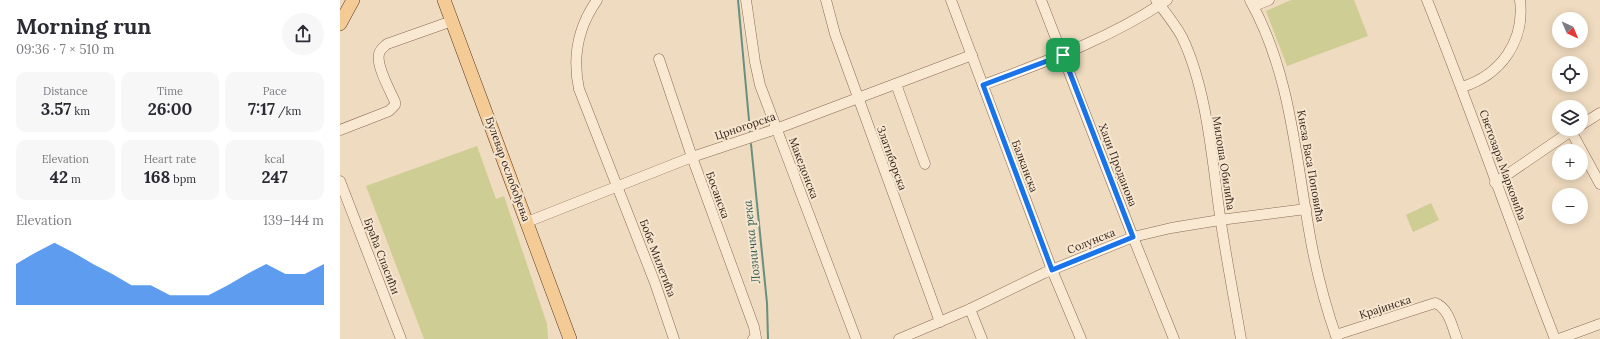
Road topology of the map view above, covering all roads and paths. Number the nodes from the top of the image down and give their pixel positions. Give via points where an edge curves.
1 (353, 0) edge
2 (444, 0) edge
3 (597, 0) edge
4 (746, 0) edge
5 (826, 0) edge
6 (951, 0) edge
7 (1041, 0) edge
8 (1269, 0) edge
9 (1427, 0) edge
10 (1520, 0) edge
11 (1161, 2) edge
12 (1252, 3) edge
13 (452, 21) junction
14 (340, 24) edge
15 (972, 55) junction
16 (1063, 55) junction
17 (659, 59) dead end
18 (896, 84) junction
19 (983, 85) junction
20 (1462, 87) junction
21 (858, 97) junction
22 (1600, 113) edge
23 (1588, 121) edge
24 (776, 129) junction
25 (340, 130) edge
26 (1563, 136) edge
27 (1575, 136) edge
28 (692, 157) junction
29 (925, 164) dead end
30 (340, 181) edge
31 (1495, 183) junction
32 (1600, 184) edge
33 (617, 187) junction
34 (1306, 209) junction
35 (1220, 220) junction
36 (527, 222) junction
37 (1133, 237) junction
38 (1052, 270) junction
39 (970, 309) junction
40 (940, 322) junction
41 (1600, 324) edge
42 (1337, 337) edge
43 (754, 338) edge
44 (401, 339) edge
45 (570, 339) edge
46 (674, 339) edge
47 (856, 339) edge
48 (899, 339) edge
49 (982, 339) edge
50 (1081, 339) edge
51 (1174, 339) edge
52 (1241, 339) edge
53 (1457, 339) edge
54 (1555, 339) edge
55 (1559, 339) edge

1 - 14 main road
2 - 13 main road, Булевар ослобођења
3 - 33 street, Бобе Милетића via 581,28 575,59 576,74 579,89
4 - 24 street, Македонска via 760,85
5 - 21 street, Златиборска via 835,34
6 - 15 street, Балканска
7 - 16 street, Хаџи Проданова
8 - 12 street
9 - 20 street, Светозара Марковића
10 - 20 street via 1520,29 1511,50 1490,74
11 - 16 street via 1112,33
11 - 35 street, Милоша Обилића via 1181,35 1195,71 1206,123
12 - 34 street, Кнеза Васа Поповића via 1273,50 1288,103
13 - 25 street via 387,44 379,53 379,64 395,105 389,112
13 - 36 main road, Булевар ослобођења
15 - 18 street, Црногорска
15 - 19 street, Балканска
16 - 19 street
16 - 37 street, Хаџи Проданова
17 - 28 street, Босанска
18 - 21 street, Црногорска
18 - 29 street
19 - 38 street, Балканска
20 - 31 street, Светозара Марковића
21 - 24 street, Црногорска
21 - 40 street, Златиборска
22 - 23 street
24 - 28 street, Црногорска
24 - 47 street, Македонска
26 - 31 street
27 - 32 street
28 - 33 street, Црногорска
28 - 43 street, Босанска via 754,327
30 - 44 street, Браћа Спасићи
31 - 54 street, Светозара Марковића
33 - 36 street, Црногорска
33 - 46 street, Бобе Милетића
34 - 35 street, Солунска
34 - 42 street, Кнеза Васа Поповића via 1323,295
35 - 37 street, Солунска
35 - 52 street, Милоша Обилића
36 - 45 main road, Булевар ослобођења
37 - 38 street, Солунска
37 - 51 street, Хаџи Проданова
38 - 39 street, Солунска
38 - 50 street, Балканска
39 - 40 street, Солунска
39 - 49 street
40 - 48 street, Солунска
41 - 55 street
42 - 53 street, Крајинска via 1435,303 1447,314

